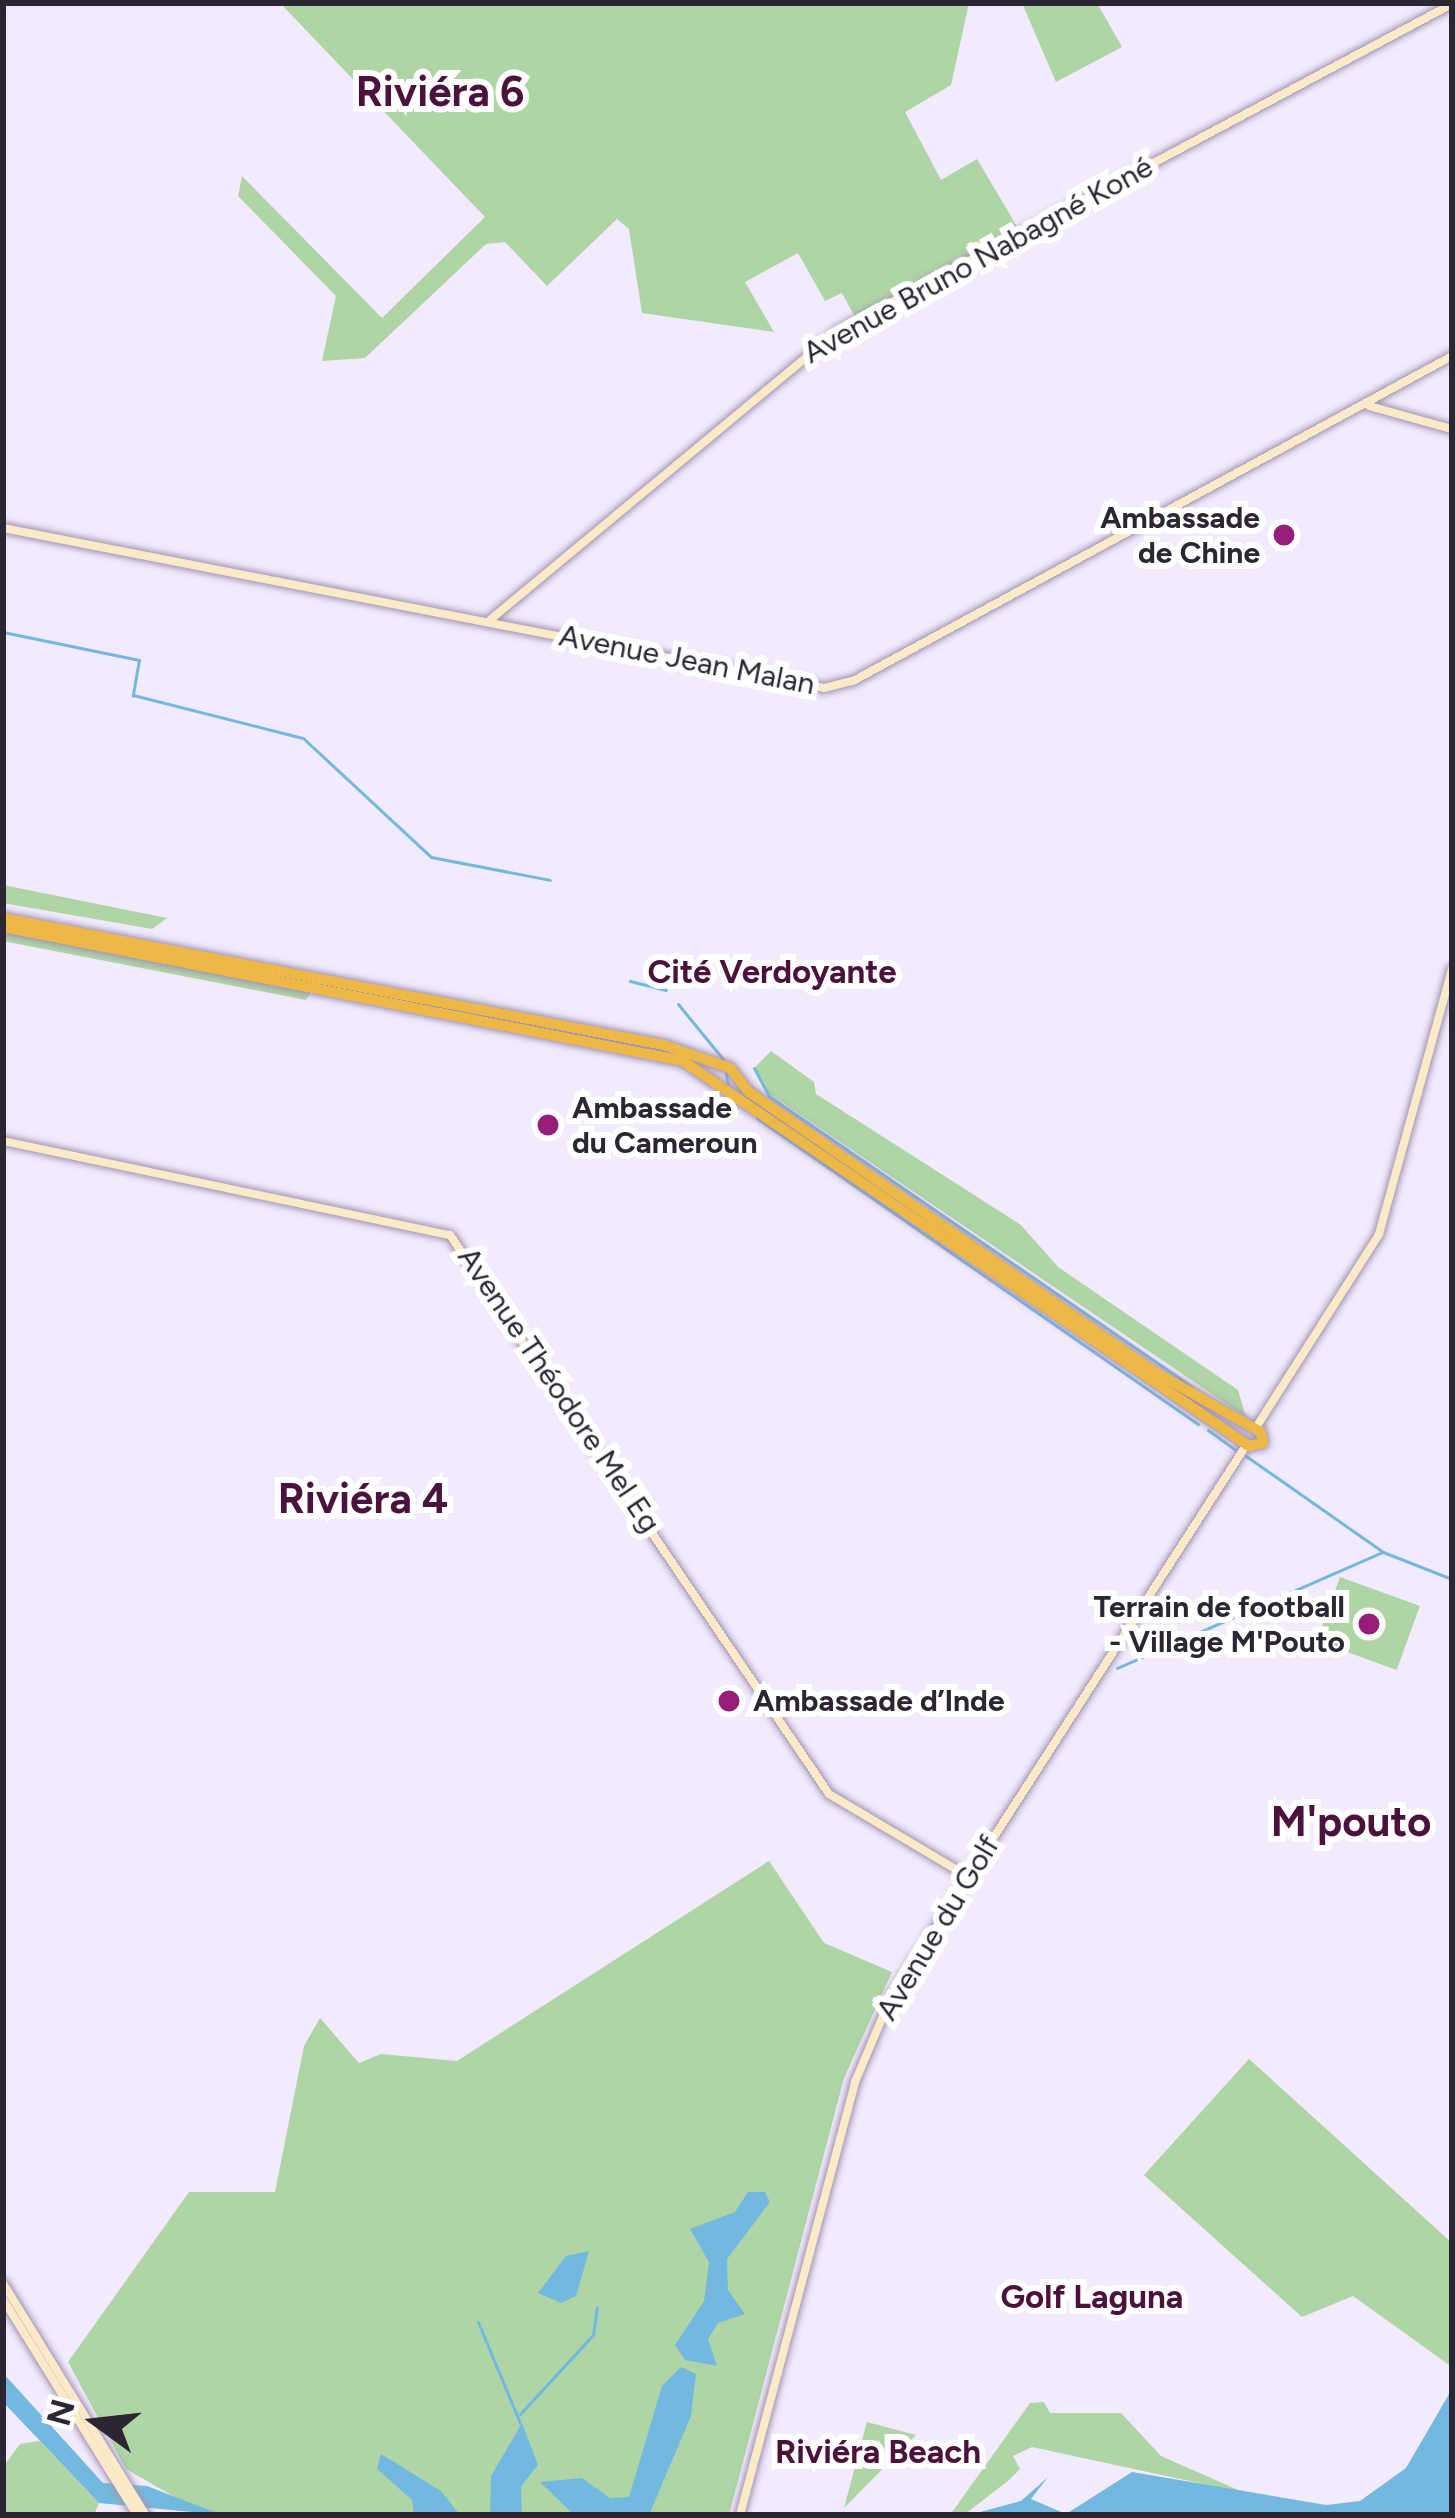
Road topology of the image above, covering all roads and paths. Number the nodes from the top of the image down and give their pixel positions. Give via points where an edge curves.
1 (1452, 4) edge
2 (1452, 356) edge
3 (1367, 406) junction
4 (1452, 430) edge
5 (3, 528) edge
6 (490, 620) junction
7 (3, 922) edge
8 (1452, 969) edge
9 (722, 1067) junction
10 (714, 1079) junction
11 (733, 1086) junction
12 (3, 1142) edge
13 (1252, 1437) junction
14 (967, 1876) junction
15 (3, 2283) edge
16 (3, 2299) edge
17 (124, 2484) junction
18 (139, 2511) edge
19 (740, 2515) edge

1 - 6 main road, Avenue Bruno Nabagné Koné via 838,331
2 - 3 main road
3 - 4 main road
3 - 6 main road, Avenue Jean Malan via 835,686
5 - 6 main road, Avenue Jean Malan
7 - 9 highway via 664,1045
7 - 10 highway via 644,1050
8 - 13 main road via 1383,1225
9 - 10 highway
9 - 11 highway
10 - 11 highway
11 - 13 highway
12 - 14 main road, Avenue Théodore Mel Eg via 450,1234 829,1794
13 - 14 main road, Avenue du Golf
14 - 19 main road, Avenue du Golf via 891,1997 855,2082
15 - 17 main road
16 - 17 main road
17 - 18 main road

